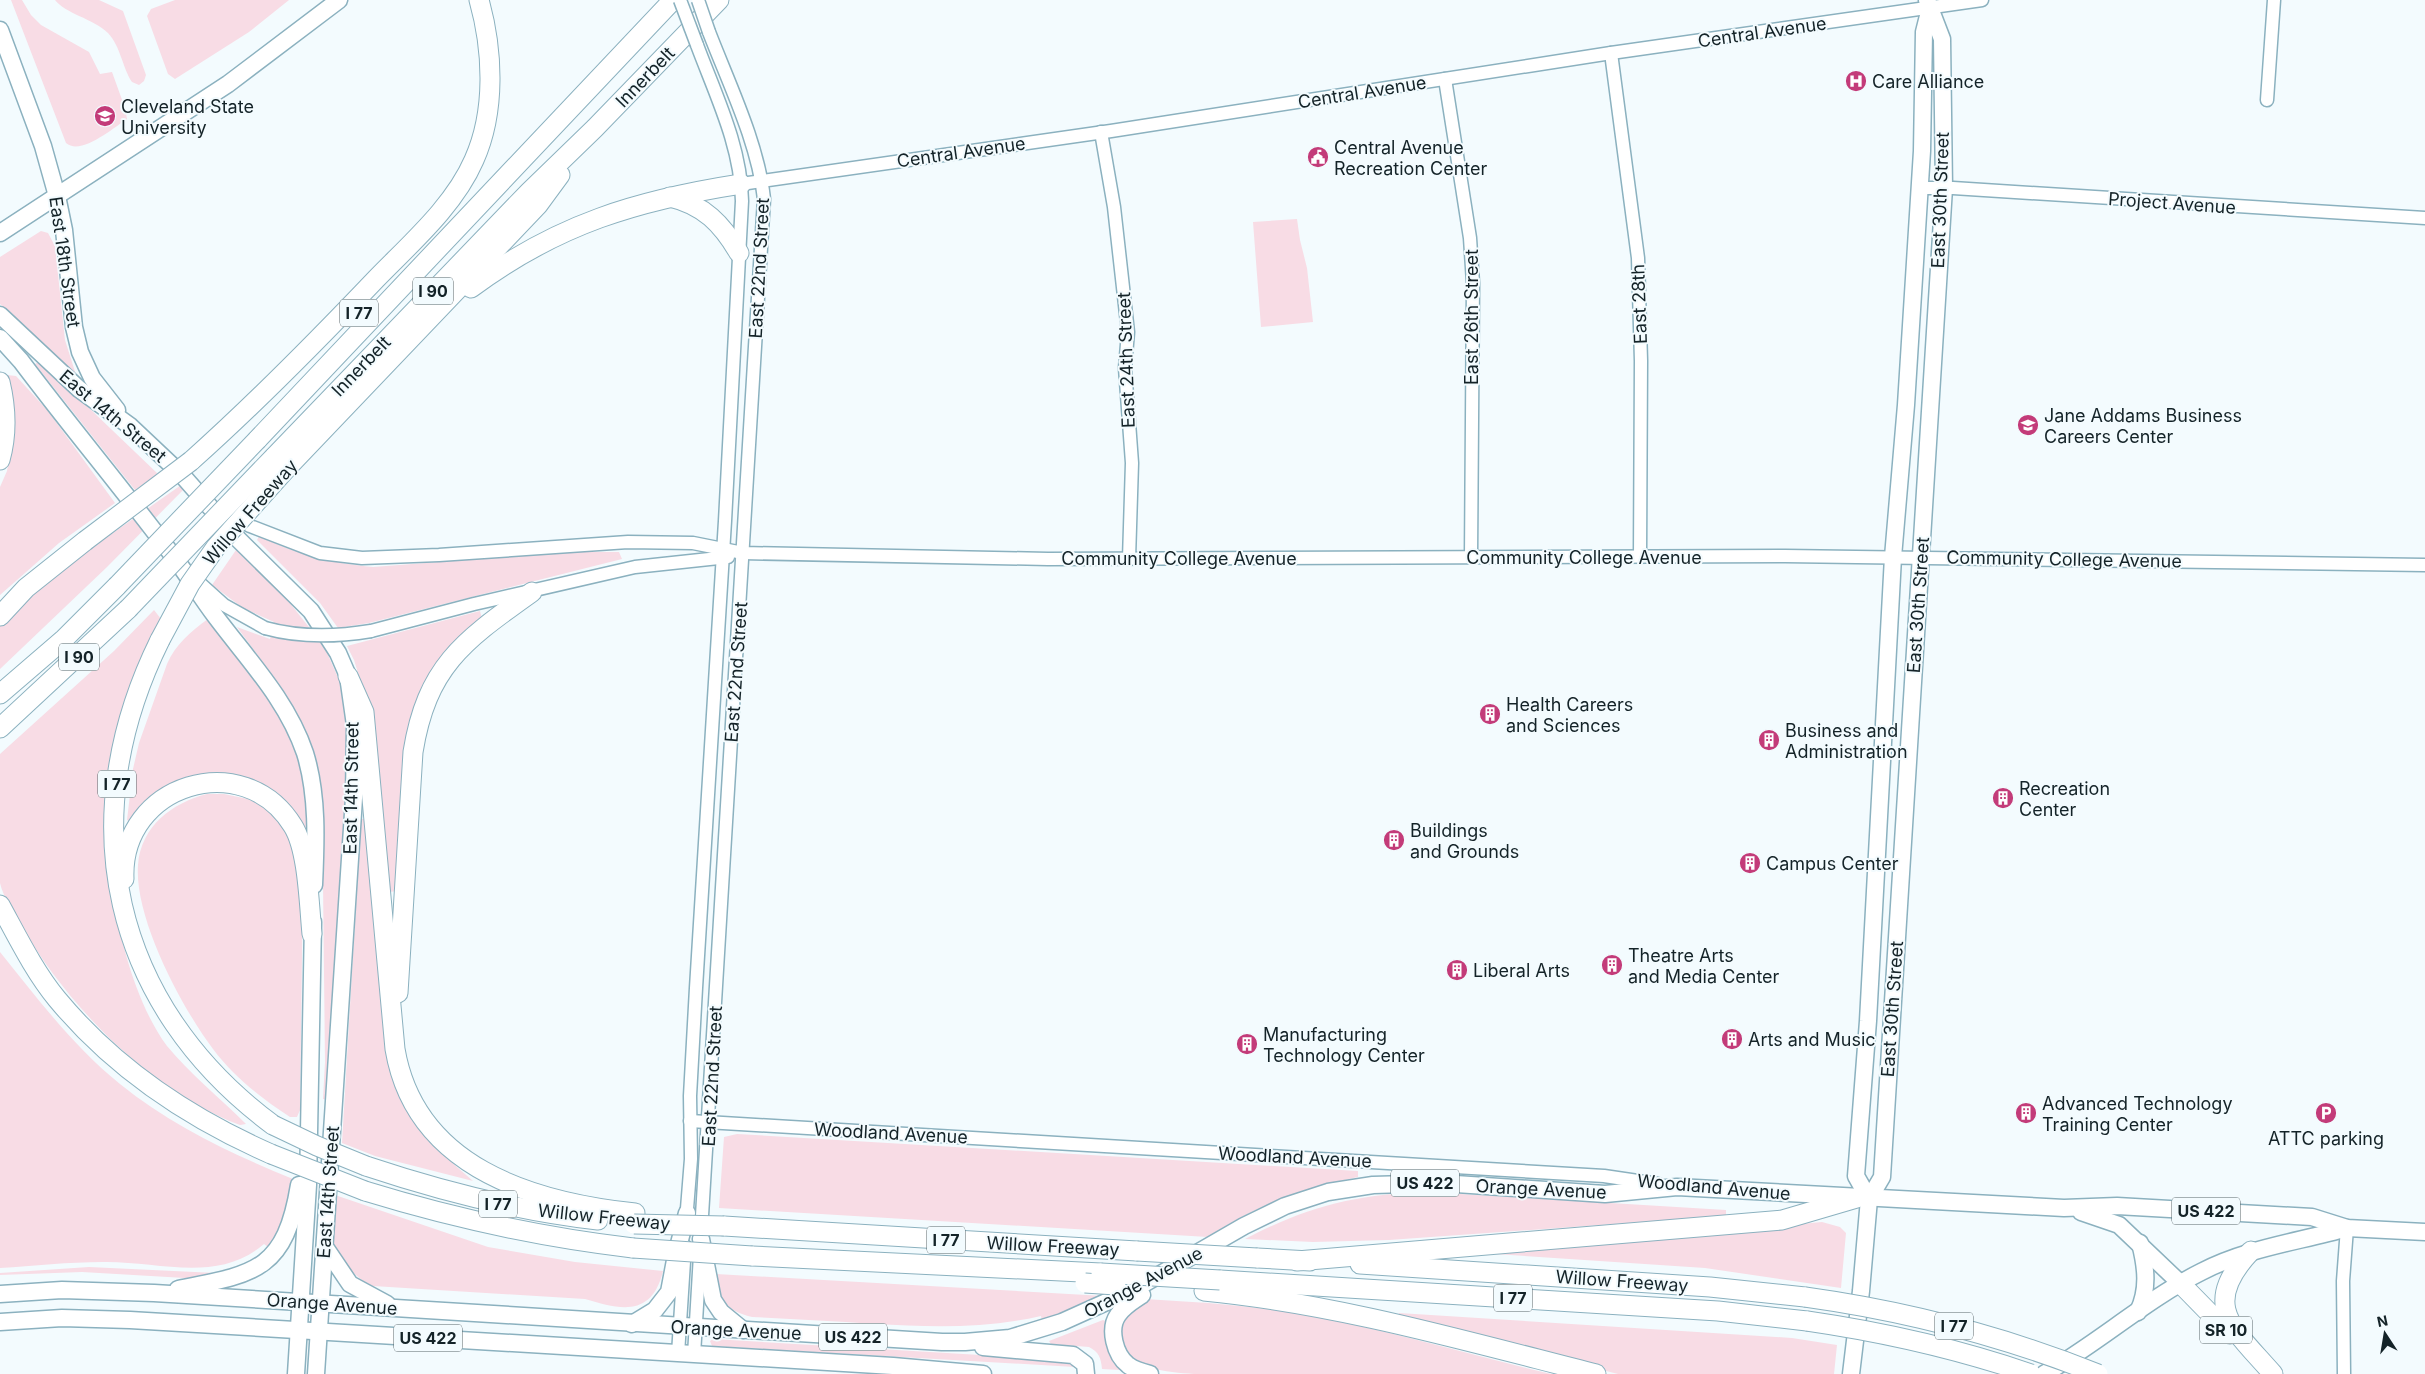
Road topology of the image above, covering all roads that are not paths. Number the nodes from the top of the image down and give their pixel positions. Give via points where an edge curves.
1 (339, 0) edge
2 (479, 0) edge
3 (673, 0) edge
4 (680, 0) edge
5 (698, 0) edge
6 (719, 0) edge
7 (1982, 0) edge
8 (2274, 0) edge
9 (1928, 4) edge
10 (0, 30) edge
11 (1611, 53) junction
12 (1444, 79) junction
13 (2267, 100) dead end
14 (596, 128) junction
15 (1101, 132) junction
16 (762, 180) junction
17 (741, 184) junction
18 (1919, 188) junction
19 (1944, 188) junction
20 (57, 196) junction
21 (667, 197) junction
22 (479, 203) junction
23 (2425, 218) edge
24 (0, 233) edge
25 (738, 254) junction
26 (0, 315) edge
27 (424, 326) junction
28 (0, 338) edge
29 (0, 382) edge
30 (238, 424) junction
31 (130, 426) junction
32 (0, 460) edge
33 (280, 463) junction
34 (186, 468) junction
35 (722, 553) junction
36 (743, 553) junction
37 (1471, 557) junction
38 (1640, 557) junction
39 (1893, 557) junction
40 (1921, 557) junction
41 (1128, 559) junction
42 (179, 564) junction
43 (2425, 565) edge
44 (532, 592) junction
45 (0, 616) edge
46 (348, 676) junction
47 (0, 694) edge
48 (0, 728) edge
49 (0, 905) edge
50 (131, 932) junction
51 (0, 933) edge
52 (312, 934) junction
53 (56, 998) junction
54 (395, 1050) junction
55 (309, 1117) junction
56 (690, 1121) junction
57 (709, 1122) junction
58 (1677, 1188) junction
59 (1863, 1198) junction
60 (2064, 1208) junction
61 (687, 1213) junction
62 (634, 1219) junction
63 (2347, 1228) junction
64 (2425, 1232) edge
65 (701, 1239) junction
66 (2140, 1243) junction
67 (325, 1246) junction
68 (2252, 1251) junction
69 (1190, 1259) junction
70 (1297, 1261) junction
71 (1093, 1278) junction
72 (2180, 1283) junction
73 (154, 1293) junction
74 (0, 1294) edge
75 (300, 1302) junction
76 (321, 1304) junction
77 (396, 1308) junction
78 (2138, 1312) junction
79 (0, 1322) edge
80 (632, 1324) junction
81 (688, 1327) junction
82 (298, 1330) junction
83 (743, 1330) junction
84 (319, 1331) junction
85 (942, 1342) junction
86 (686, 1354) junction
87 (296, 1374) edge
88 (316, 1374) edge
89 (983, 1374) edge
90 (1086, 1374) edge
91 (1150, 1374) edge
92 (1596, 1374) edge
93 (1851, 1374) edge
94 (2031, 1374) edge
95 (2044, 1374) edge
96 (2098, 1374) edge
97 (2273, 1374) edge
98 (2344, 1374) edge

1 - 20 main road via 249,69
2 - 30 highway via 488,48 489,90 480,146 467,173 423,230
3 - 22 highway, Innerbelt / I 90
4 - 17 street, East 22nd Street, bridge via 733,142
5 - 16 street, East 22nd Street, bridge
6 - 14 highway, Innerbelt / I 90
7 - 9 street, Central Avenue
8 - 13 street
9 - 11 street, Central Avenue
9 - 18 main road, East 30th Street via 1924,32
9 - 19 main road, East 30th Street via 1942,39
10 - 20 main road, East 18th Street via 43,146
11 - 12 street, Central Avenue
11 - 38 street, East 28th via 1638,258
12 - 15 street, Central Avenue
12 - 37 street, East 26th Street via 1473,274
14 - 27 highway, Willow Freeway / I 77 via 538,205
14 - 33 highway, Innerbelt / I 90 via 529,192
15 - 16 street, Central Avenue
15 - 41 street, East 24th Street via 1114,207 1128,332 1125,368 1132,463
16 - 17 street, Central Avenue
16 - 36 street, East 22nd Street
17 - 21 highway
17 - 25 street, East 22nd Street
18 - 19 street, Project Avenue
18 - 39 main road, East 30th Street
19 - 23 street, Project Avenue
19 - 40 main road, East 30th Street
20 - 24 main road
20 - 31 main road, East 18th Street via 80,352 92,378
21 - 25 highway via 690,203 706,212 724,231
21 - 27 highway via 614,211 547,240 485,277
22 - 30 highway, I 77 via 404,265 297,377
22 - 47 highway, Innerbelt / I 90, bridge via 117,586 64,639
25 - 35 street, East 22nd Street
26 - 31 main road, East 14th Street via 79,390
27 - 33 highway, Willow Freeway / I 77
28 - 42 main road, East 14th Street
29 - 32 highway via 5,413
30 - 34 highway
31 - 34 main road, East 14th Street
33 - 48 highway, Innerbelt / I 90, bridge
33 - 50 highway, Willow Freeway / I 77, bridge via 203,564 160,640 129,716 113,834 117,885
34 - 35 street, Community College Avenue via 225,511 250,526 320,553 362,558 628,542 693,543
34 - 45 highway, bridge via 85,541 26,588
34 - 46 main road, East 14th Street via 239,540 311,611
35 - 36 street, Community College Avenue
35 - 44 street via 635,567
35 - 56 street, East 22nd Street
36 - 41 street, Community College Avenue
36 - 57 street, East 22nd Street
37 - 38 street, Community College Avenue
37 - 41 street, Community College Avenue
38 - 39 street, Community College Avenue
39 - 40 street, Community College Avenue
39 - 59 main road, East 30th Street via 1856,1176
40 - 43 street, Community College Avenue
40 - 59 main road, East 30th Street via 1882,1177
42 - 44 street, bridge via 224,605 265,628 286,634 334,637 371,632
42 - 52 main road, East 14th Street via 271,687 300,738 310,770 314,803
44 - 54 highway via 461,646 439,675 419,720 413,752
46 - 54 highway via 364,712
46 - 67 main road, East 14th Street via 355,725 355,782
49 - 53 highway, Willow Freeway / I 77
50 - 52 highway via 124,870 129,844 139,822 156,803 177,791 214,782 238,785 261,795 280,809 294,827 304,858
50 - 62 highway, Willow Freeway / I 77, bridge via 155,992 187,1043 226,1087 273,1125 366,1166 434,1188 541,1212
51 - 53 highway
52 - 55 main road, East 14th Street
53 - 71 highway, Willow Freeway / I 77, bridge via 105,1050 159,1094 197,1118 272,1154 365,1191 450,1216 542,1236 633,1248 841,1261 954,1275
54 - 62 highway via 402,1079 414,1106 432,1132 457,1156 486,1173 537,1193
55 - 73 main road via 294,1216 285,1237 272,1254 259,1266 238,1277
55 - 75 main road, East 14th Street
56 - 57 street, Woodland Avenue
56 - 61 street, East 22nd Street
57 - 58 street, Woodland Avenue via 1604,1176
57 - 65 street, East 22nd Street
58 - 59 main road, Woodland Avenue / US 422
58 - 69 main road, Orange Avenue / US 422 via 1605,1194 1420,1183 1350,1188 1285,1206 1244,1226
59 - 60 main road, Woodland Avenue / US 422
59 - 70 highway via 1782,1220
59 - 93 main road, East 30th Street via 1861,1291
60 - 63 main road, Woodland Avenue / US 422 via 2117,1206 2312,1217
60 - 66 main road, SR 10 via 2110,1221 2128,1231
61 - 80 main road via 670,1292 655,1310
61 - 81 street, East 22nd Street
62 - 70 highway, Willow Freeway / I 77, bridge
63 - 64 main road, Woodland Avenue / US 422
63 - 68 main road, Woodland Avenue / US 422
63 - 98 street via 2343,1281
65 - 81 street, East 22nd Street
65 - 83 main road via 713,1300 721,1312
66 - 72 main road, SR 10
66 - 78 main road via 2146,1280 2144,1300
67 - 76 main road, East 14th Street
67 - 77 main road via 350,1284
68 - 72 main road, Woodland Avenue / US 422 via 2218,1263
68 - 97 highway via 2228,1282 2225,1309 2234,1329
69 - 85 main road, Orange Avenue / US 422 via 1112,1301 1042,1329 1010,1338
69 - 91 main road via 1125,1306 1114,1323 1114,1337 1120,1355 1128,1365
70 - 96 highway, Willow Freeway / I 77, bridge via 1710,1287 1846,1302 1940,1322 2028,1348
71 - 92 highway, bridge via 1267,1297 1336,1310
71 - 94 highway, Willow Freeway / I 77, bridge via 1220,1280 1718,1311 1849,1327 1988,1359
72 - 78 main road, Woodland Avenue / US 422
72 - 97 highway, SR 10
73 - 74 main road, Orange Avenue / US 422 via 62,1290
73 - 75 main road, Orange Avenue / US 422
75 - 76 main road, Orange Avenue / US 422
75 - 82 main road, East 14th Street
76 - 77 main road, Orange Avenue / US 422
76 - 84 main road, East 14th Street
77 - 80 main road, Orange Avenue / US 422
78 - 95 main road, Woodland Avenue / US 422
79 - 82 main road, Orange Avenue / US 422 via 107,1319
80 - 81 main road, Orange Avenue / US 422
81 - 83 main road, Orange Avenue / US 422
81 - 86 street, East 22nd Street
82 - 84 main road, Orange Avenue / US 422
82 - 87 main road, East 14th Street
83 - 85 main road, Orange Avenue / US 422
84 - 86 main road, Orange Avenue / US 422
84 - 88 main road, East 14th Street
85 - 90 main road via 1016,1352 1073,1355 1085,1364
86 - 89 main road, Orange Avenue / US 422

